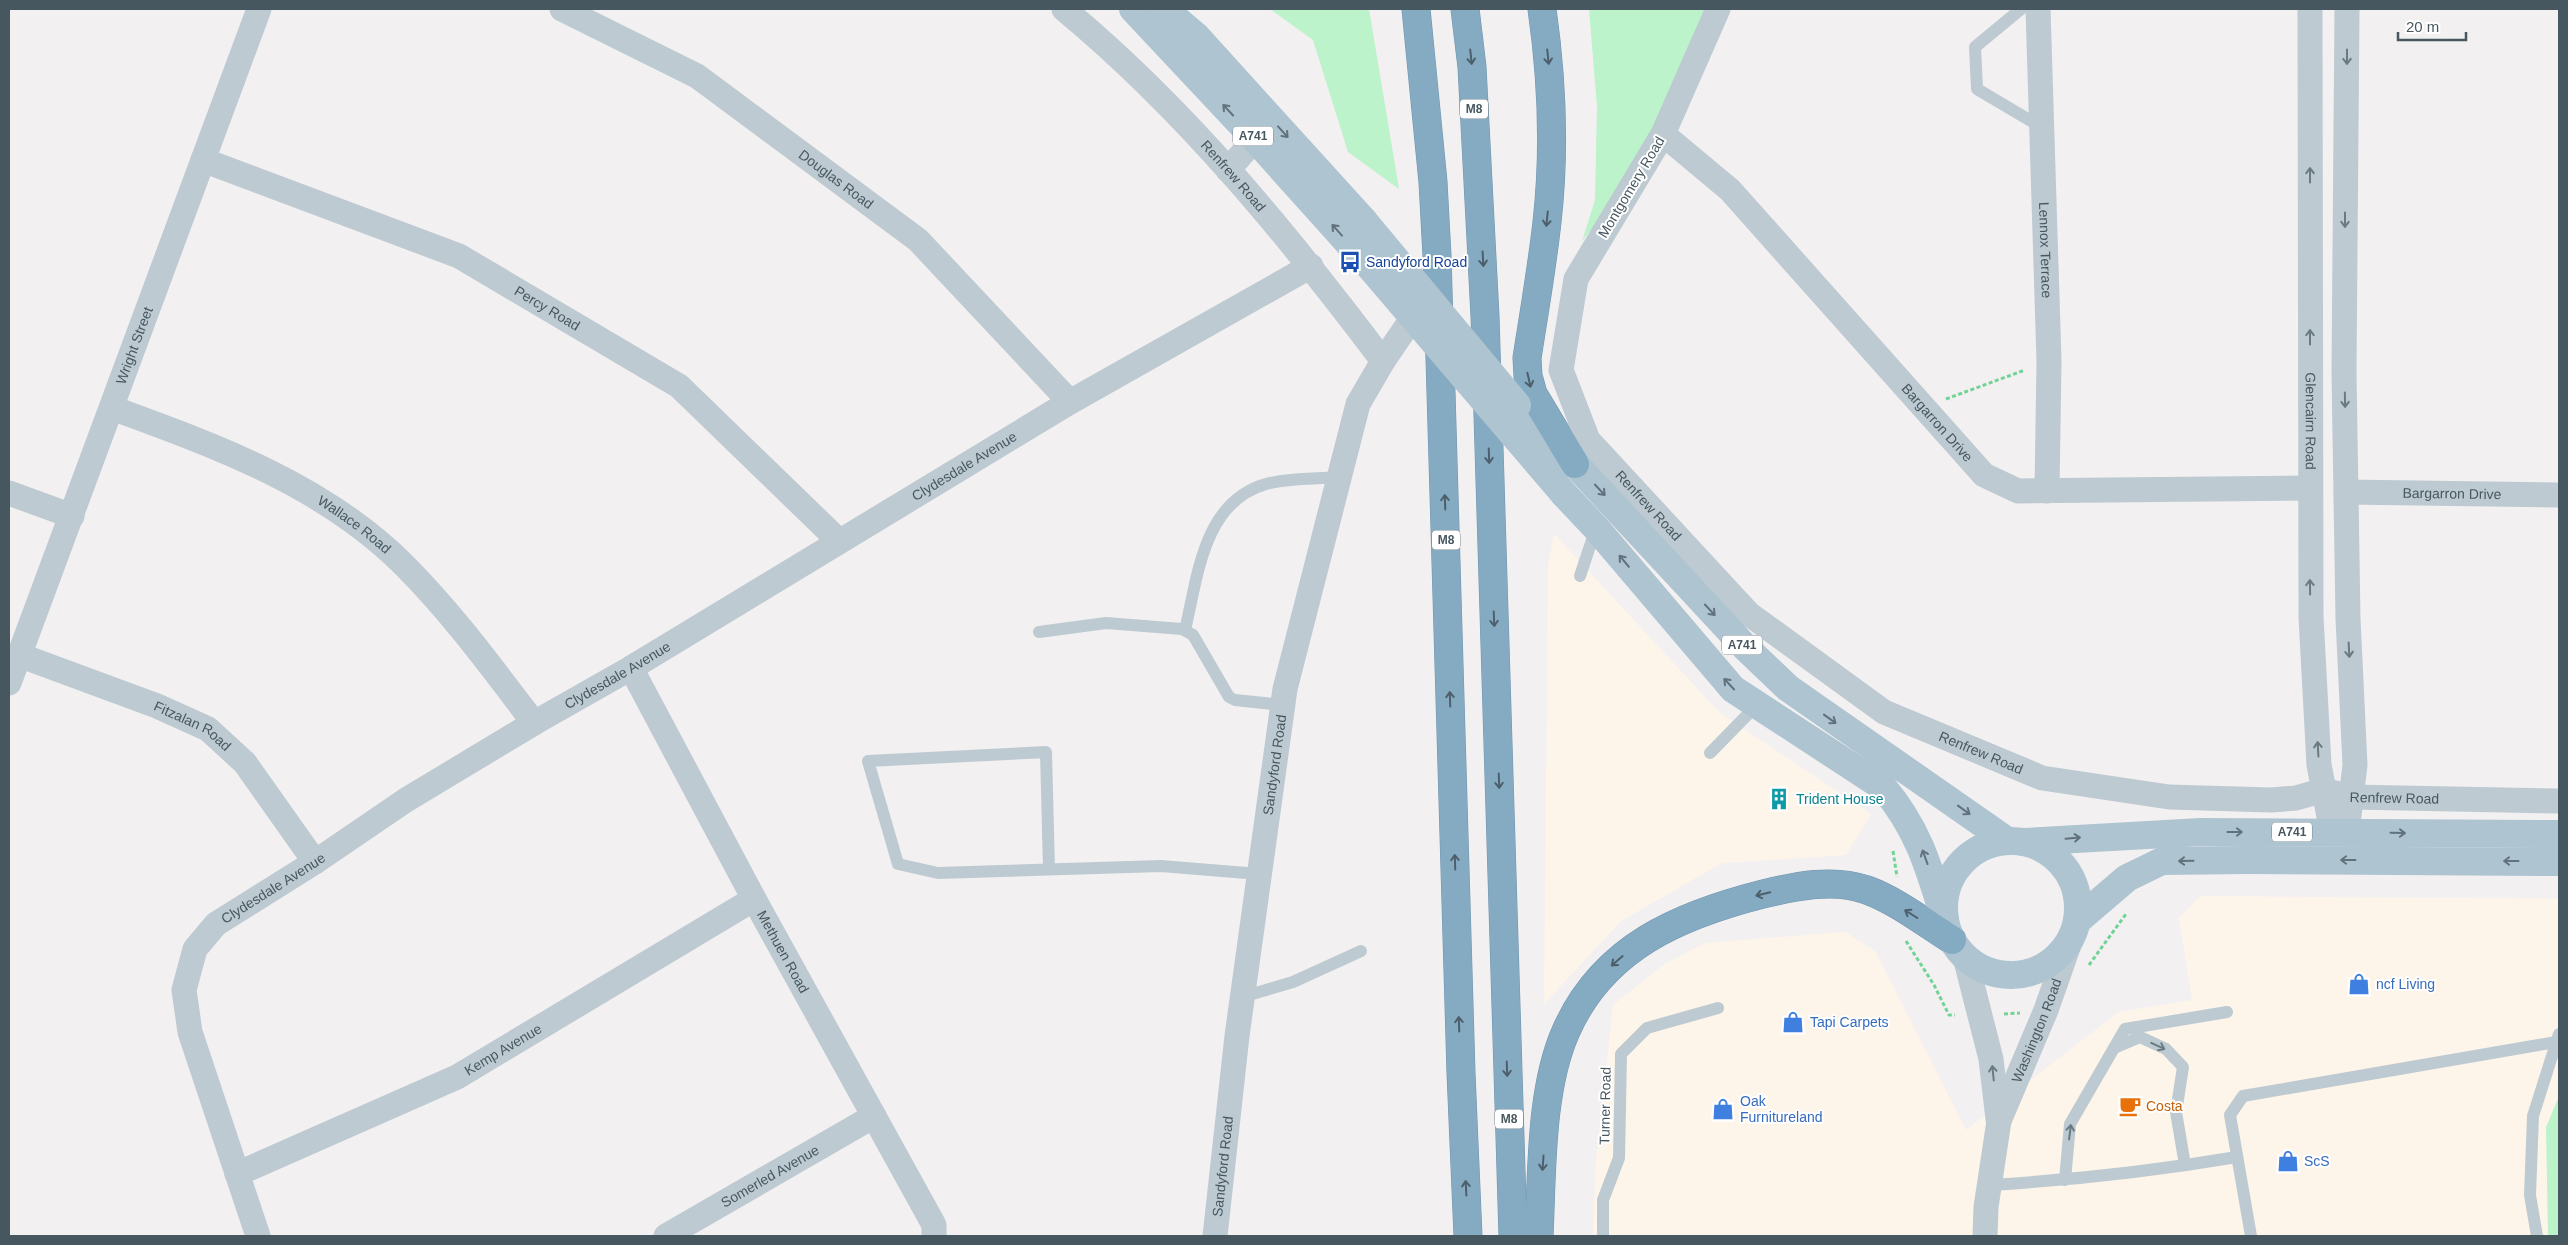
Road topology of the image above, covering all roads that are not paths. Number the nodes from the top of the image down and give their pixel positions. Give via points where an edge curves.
1 (259, 9) edge
2 (562, 9) edge
3 (1064, 9) edge
4 (1133, 9) edge
5 (1164, 9) edge
6 (1180, 9) edge
7 (1401, 9) edge
8 (1416, 9) edge
9 (1465, 9) edge
10 (1542, 9) edge
11 (1718, 9) edge
12 (2020, 9) edge
13 (2038, 9) edge
14 (2310, 9) edge
15 (2347, 9) edge
16 (1196, 36) junction
17 (2043, 128) junction
18 (1663, 134) junction
19 (1256, 139) junction
20 (203, 160) junction
21 (1228, 170) junction
22 (1433, 182) junction
23 (1311, 266) junction
24 (1413, 317) junction
25 (1383, 361) junction
26 (1561, 370) joint
27 (2344, 372) junction
28 (2310, 373) junction
29 (1070, 402) junction
30 (112, 408) junction
31 (1575, 464) junction
32 (1339, 477) junction
33 (2309, 488) junction
34 (2047, 490) junction
35 (2346, 492) junction
36 (9, 494) edge
37 (2559, 495) edge
38 (72, 516) junction
39 (1596, 528) junction
40 (839, 541) junction
41 (1580, 576) dead end
42 (2310, 618) junction
43 (2348, 619) junction
44 (1185, 630) junction
45 (1039, 632) dead end
46 (19, 655) junction
47 (631, 668) junction
48 (9, 683) edge
49 (1283, 705) junction
50 (1757, 705) junction
51 (534, 723) junction
52 (1710, 753) dead end
53 (2324, 790) junction
54 (2351, 797) junction
55 (2559, 801) edge
56 (2339, 832) junction
57 (2559, 834) edge
58 (2015, 841) junction
59 (315, 862) junction
60 (2559, 862) edge
61 (1049, 869) junction
62 (1259, 874) junction
63 (754, 899) junction
64 (2074, 930) junction
65 (1954, 939) junction
66 (1361, 951) dead end
67 (1242, 996) junction
68 (1718, 1008) dead end
69 (2227, 1012) dead end
70 (2558, 1038) edge
71 (2114, 1048) junction
72 (874, 1116) junction
73 (1998, 1121) junction
74 (2237, 1157) junction
75 (2185, 1166) junction
76 (237, 1174) junction
77 (2065, 1180) junction
78 (1989, 1185) junction
79 (258, 1236) edge
80 (666, 1236) edge
81 (934, 1236) edge
82 (1215, 1236) edge
83 (1468, 1236) edge
84 (1513, 1236) edge
85 (1539, 1236) edge
86 (1603, 1236) edge
87 (1985, 1236) edge
88 (2251, 1236) edge
89 (2537, 1236) edge

1 - 20 street, Wright Street
2 - 29 street, Douglas Road via 697,76 918,240
3 - 21 street, Renfrew Road via 1135,71
19 -> 4 main road, A741
5 - 16 main road, A741
6 - 16 main road, A741
7 - 22 highway
8 - 22 highway, M8
9 -> 84 highway, M8 via 1472,68 1485,316
10 -> 31 highway via 1550,77 1551,174 1527,358 1528,376 1533,394
11 - 18 street, Montgomery Road
12 - 17 lane via 1975,47 1977,90
13 - 17 street, Lennox Terrace
28 -> 14 street, Glencairn Road
15 -> 27 street
16 -> 31 main road, A741, bridge via 1363,220 1517,405
17 - 34 street, Lennox Terrace
18 - 26 street, Montgomery Road via 1576,279
18 - 34 street, Bargarron Drive via 1730,190 1984,475 2018,492
19 - 21 street
24 -> 19 main road, A741, bridge
20 - 30 street, Wright Street
20 - 40 street, Percy Road via 459,256 679,386
21 - 23 street, Renfrew Road
83 -> 22 highway, M8
23 - 25 street, Renfrew Road
23 - 29 street, Clydesdale Avenue
24 - 25 street, Sandyford Road
24 - 39 main road, A741, bridge
25 - 32 street, Sandyford Road via 1358,404
26 - 53 street, Renfrew Road via 1588,440 1749,614 1884,712 2042,778 2170,797 2272,800 2296,798
27 - 28 street
27 -> 35 street
28 - 33 street, Glencairn Road
29 - 40 street, Clydesdale Avenue
30 - 38 street, Wright Street
30 - 51 street, Wallace Road via 275,474 342,514 403,564 459,624
31 -> 58 main road, A741 via 1745,647 1788,688
32 - 44 lane via 1268,484 1249,490 1229,505 1215,523 1206,545
32 - 49 street, Sandyford Road
33 - 34 street, Bargarron Drive
42 -> 33 street, Glencairn Road
35 - 37 street, Bargarron Drive
35 - 43 street
36 - 38 street
38 - 46 street, Wright Street
39 - 41 lane
50 -> 39 main road, A741 via 1733,689
40 - 47 street, Clydesdale Avenue
42 - 43 street
53 -> 42 street, Glencairn Road via 2319,765
43 -> 54 street via 2355,765
44 - 45 lane via 1106,623
44 - 49 lane via 1193,635 1228,697
46 - 48 street, Wright Street
46 - 59 street, Fitzalan Road via 157,706 208,729 245,763
47 - 51 street, Clydesdale Avenue
47 - 63 street, Methuen Road
49 - 62 street, Sandyford Road
50 - 52 lane
65 -> 50 main road, A741 via 1915,832 1902,809 1883,787
51 - 59 street, Clydesdale Avenue via 406,800
53 - 54 street, Renfrew Road
53 - 56 street, Glencairn Road
54 - 55 street, Renfrew Road
54 - 56 street
56 -> 57 main road, A741
58 -> 56 main road, A741 via 2201,832
58 - 64 main road via 2045,849 2065,868 2078,899
58 - 65 main road via 1987,845 1964,860 1951,878 1945,899
59 - 76 street, Clydesdale Avenue via 216,924 195,949 184,990 190,1032
60 -> 64 main road, A741 via 2162,861 2127,878
61 - 61 lane via 938,873 898,864 868,761 1046,752
61 - 62 lane via 1161,866
62 - 67 street, Sandyford Road
63 - 72 street, Methuen Road
63 - 76 street, Kemp Avenue via 456,1077
64 - 65 main road via 2059,956 2042,968 2023,974 2002,974 1982,969
64 - 73 street, Washington Road via 2046,1010
73 -> 65 street, Washington Road via 1991,1059
65 -> 85 highway via 1867,890 1830,884 1769,892 1704,910 1657,932 1634,947 1611,965 1593,986 1566,1031 1555,1062 1546,1115
66 - 67 lane via 1293,982
67 - 82 street, Sandyford Road
68 - 86 lane, Turner Road via 1647,1028 1620,1054 1619,1158 1603,1200
69 - 71 lane via 2125,1028
70 - 74 lane via 2242,1096 2230,1115
70 - 89 lane via 2532,1116 2530,1195
71 -> 75 lane via 2140,1037 2166,1049 2183,1067 2176,1112
77 -> 71 lane via 2070,1124
72 - 80 street, Somerled Avenue
72 - 81 street, Methuen Road via 934,1225
73 - 78 street, Washington Road
74 - 75 lane
74 - 88 lane
75 - 77 lane
76 - 79 street, Clydesdale Avenue
77 - 78 lane
78 - 87 street, Washington Road

